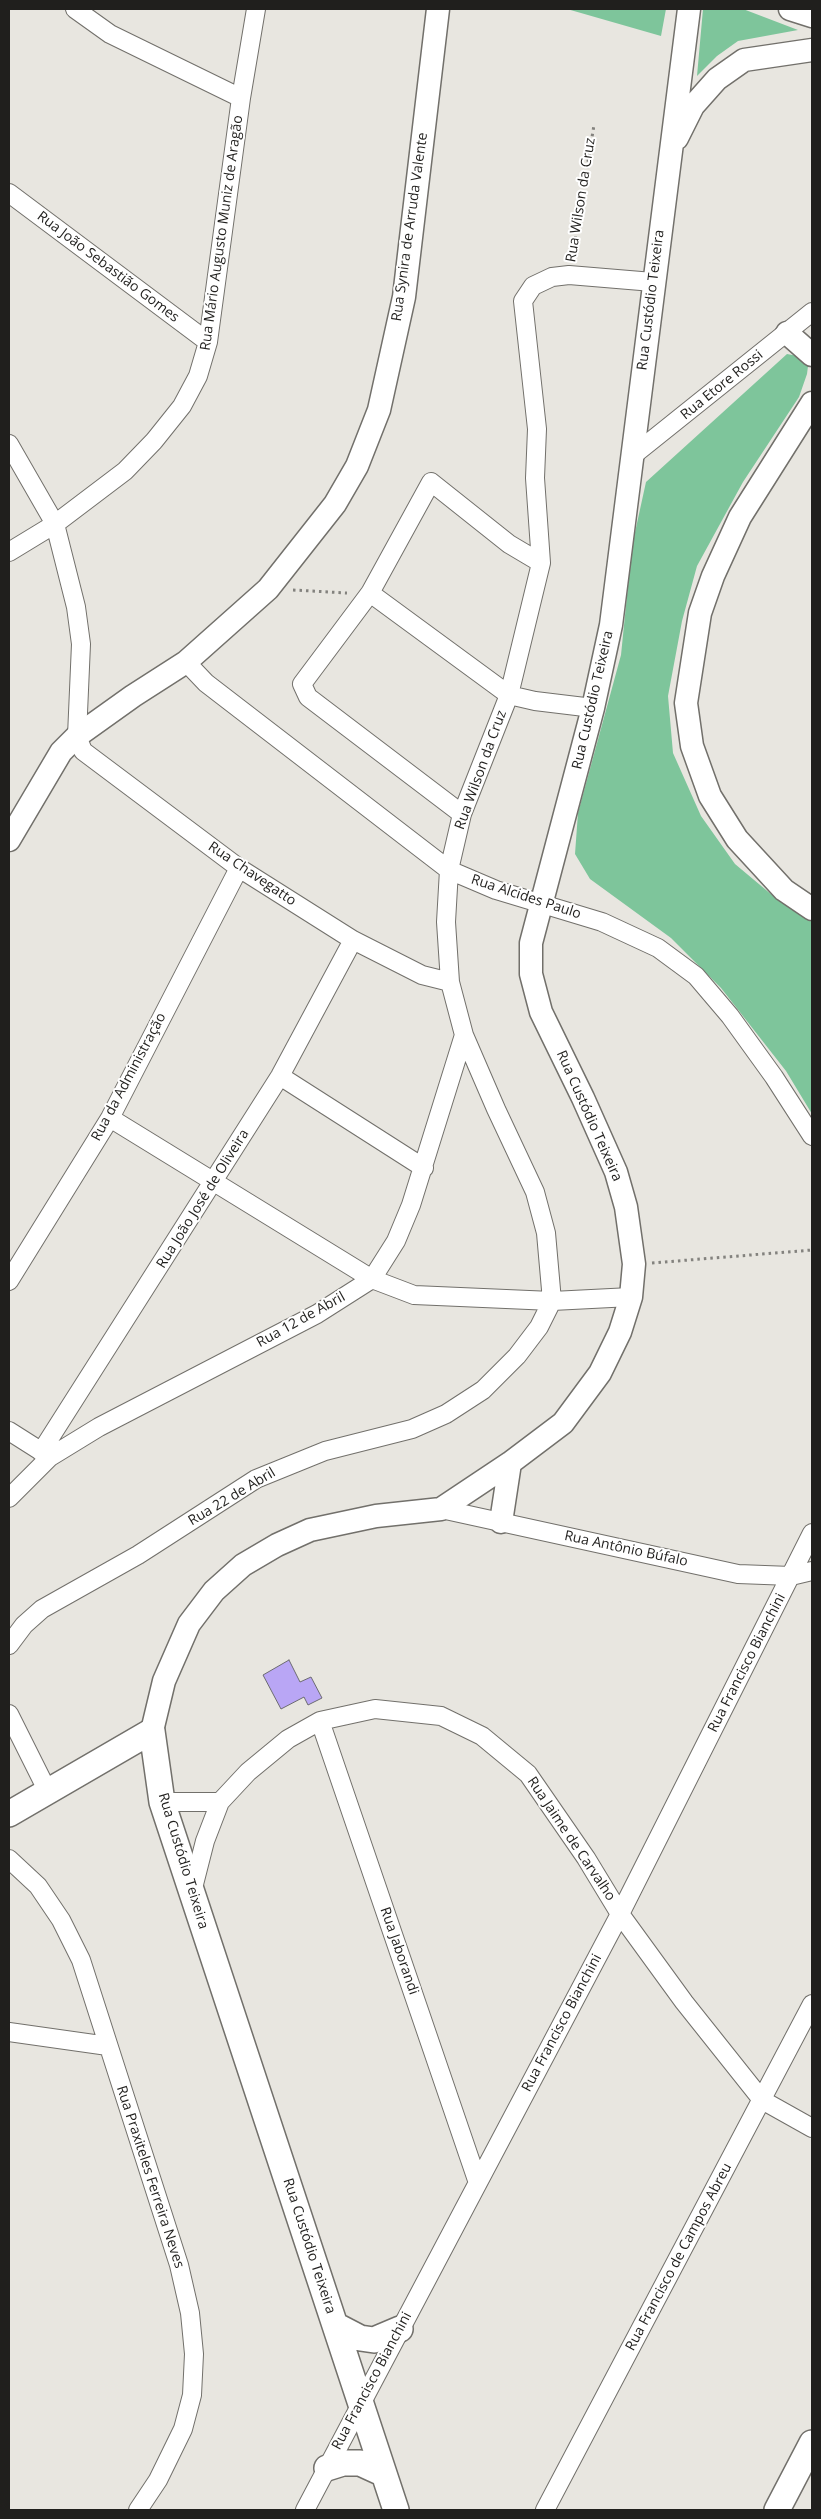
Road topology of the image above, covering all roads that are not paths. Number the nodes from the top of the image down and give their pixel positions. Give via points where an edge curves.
1 (75, 9) edge
2 (98, 9) edge
3 (256, 9) edge
4 (438, 9) edge
5 (689, 9) edge
6 (790, 9) edge
7 (812, 16) edge
8 (110, 34) junction
9 (812, 50) edge
10 (241, 98) junction
11 (669, 152) junction
12 (9, 193) edge
13 (653, 282) junction
14 (812, 312) edge
15 (787, 332) junction
16 (208, 342) junction
17 (812, 355) edge
18 (812, 403) edge
19 (9, 444) edge
20 (631, 457) junction
21 (55, 524) junction
22 (9, 552) edge
23 (541, 563) junction
24 (370, 593) junction
25 (186, 662) junction
26 (509, 695) junction
27 (593, 708) junction
28 (77, 736) junction
29 (462, 814) junction
30 (9, 840) edge
31 (239, 868) junction
32 (449, 870) junction
33 (542, 903) junction
34 (812, 909) edge
35 (354, 940) junction
36 (450, 982) junction
37 (464, 1035) junction
38 (280, 1076) junction
39 (110, 1118) junction
40 (812, 1136) edge
41 (424, 1168) junction
42 (213, 1182) junction
43 (372, 1279) junction
44 (9, 1281) edge
45 (631, 1297) junction
46 (552, 1301) junction
47 (9, 1431) edge
48 (45, 1454) junction
49 (510, 1463) junction
50 (9, 1498) edge
51 (441, 1509) junction
52 (501, 1522) junction
53 (812, 1533) edge
54 (812, 1571) edge
55 (791, 1576) junction
56 (9, 1645) edge
57 (9, 1714) edge
58 (320, 1721) junction
59 (152, 1731) junction
60 (48, 1792) junction
61 (162, 1802) junction
62 (220, 1802) junction
63 (9, 1814) edge
64 (9, 1858) edge
65 (192, 1893) junction
66 (620, 1914) junction
67 (812, 2004) edge
68 (9, 2032) edge
69 (108, 2046) junction
70 (762, 2100) junction
71 (812, 2128) edge
72 (477, 2180) junction
73 (335, 2325) junction
74 (400, 2329) junction
75 (361, 2403) junction
76 (812, 2443) edge
77 (327, 2468) junction
78 (384, 2474) junction
79 (138, 2510) edge
80 (305, 2510) edge
81 (396, 2510) edge
82 (545, 2510) edge
83 (777, 2510) edge

1 - 8 street
2 - 8 street
3 - 10 street, Rua Mário Augusto Muniz de Aragão
4 - 25 street, Rua Synira de Arruda Valente via 404,297 379,410 357,466 335,504 268,589
5 - 11 street, Rua Custódio Teixeira
6 - 7 street
8 - 10 street
9 - 11 street via 744,60 717,79 693,106
10 - 16 street, Rua Mário Augusto Muniz de Aragão
11 - 13 street, Rua Custódio Teixeira
12 - 16 street, Rua João Sebastião Gomes
13 - 20 street, Rua Custódio Teixeira
13 - 23 street, Rua Wilson da Cruz via 569,275 552,277 533,286 523,301 537,429 535,478
14 - 15 street, Rua Etore Rossi
15 - 17 street
15 - 20 street, Rua Etore Rossi
16 - 21 street, Rua Mário Augusto Muniz de Aragão via 198,376 182,406 154,441 125,470
18 - 34 street via 740,518 713,576 700,613 686,703 692,746 710,796 737,839 784,890
19 - 21 street
20 - 27 street, Rua Custódio Teixeira via 611,625
21 - 22 street, Rua Mário Augusto Muniz de Aragão
21 - 28 street via 76,607 81,644
23 - 24 street via 509,544 431,482
23 - 26 street, Rua Wilson da Cruz
24 - 26 street
24 - 29 street via 304,679 303,690
25 - 28 street, Rua Synira de Arruda Valente
25 - 32 street, Rua Alcides Paulo via 206,683
26 - 27 street via 535,702
26 - 29 street, Rua Wilson da Cruz
27 - 33 street, Rua Custódio Teixeira
28 - 30 street, Rua Synira de Arruda Valente via 61,752
28 - 31 street, Rua Chavegatto via 83,751 105,770
29 - 32 street, Rua Wilson da Cruz
31 - 35 street, Rua Chavegatto
31 - 39 street, Rua da Administração
32 - 33 street, Rua Alcides Paulo via 496,890
32 - 36 street, Rua Wilson da Cruz via 446,922
33 - 40 street, Rua Alcides Paulo via 602,922 658,948 696,976 730,1016
33 - 45 street, Rua Custódio Teixeira via 531,943 531,974 541,1012 616,1172 626,1207 634,1264
35 - 36 street, Rua Chavegatto via 422,975
35 - 38 street, Rua João José de Oliveira
36 - 37 street, Rua Wilson da Cruz
37 - 41 street, Rua 12 de Abril
37 - 46 street, Rua Wilson da Cruz via 536,1192 546,1233
38 - 41 street
38 - 42 street, Rua João José de Oliveira
39 - 42 street
39 - 44 street, Rua da Administração
41 - 43 street, Rua 12 de Abril via 396,1241
42 - 43 street
42 - 48 street, Rua João José de Oliveira
43 - 46 street via 414,1295
43 - 48 street, Rua 12 de Abril via 317,1314
45 - 46 street
45 - 49 street, Rua Custódio Teixeira via 620,1332 600,1373 575,1408 563,1423
46 - 56 street, Rua 22 de Abril via 539,1327 517,1356 483,1390 446,1414 412,1429 325,1451 256,1479 138,1555 42,1609
47 - 48 street
48 - 50 street, Rua 12 de Abril
49 - 51 street, Rua Custódio Teixeira
49 - 52 street
51 - 52 street, Rua Antônio Búfalo
51 - 59 street, Rua Custódio Teixeira via 376,1516 310,1530 243,1565 214,1591 190,1624 164,1681
52 - 55 street, Rua Antônio Búfalo via 738,1574
53 - 55 street, Rua Francisco Bianchini
54 - 55 street, Rua Antônio Búfalo
55 - 66 street, Rua Francisco Bianchini
57 - 60 street
58 - 62 street, Rua Jaime de Carvalho via 288,1739 248,1772
58 - 66 street, Rua Jaime de Carvalho via 375,1709 407,1711 441,1716 482,1736 528,1774
58 - 72 street, Rua Jaborandi
59 - 60 main road
59 - 61 main road, Rua Custódio Teixeira
60 - 63 main road
61 - 62 street
61 - 65 main road, Rua Custódio Teixeira
62 - 65 street, Rua Jaime de Carvalho via 204,1841
64 - 69 street, Rua Praxiteles Ferreira Neves via 38,1886 61,1920 81,1960
65 - 73 main road, Rua Custódio Teixeira
66 - 70 street, Rua Jaime de Carvalho via 684,2002
66 - 72 street, Rua Francisco Bianchini
67 - 70 street, Rua Francisco de Campos Abreu
68 - 69 street
69 - 79 street, Rua Praxiteles Ferreira Neves via 179,2264 190,2313 194,2354 192,2395 184,2429 158,2480
70 - 71 street, Rua Jaime de Carvalho
70 - 82 street, Rua Francisco de Campos Abreu
72 - 74 street, Rua Francisco Bianchini
73 - 74 main road via 360,2338 374,2340
73 - 75 main road, Rua Custódio Teixeira
74 - 75 street, Rua Francisco Bianchini
75 - 77 street, Rua Francisco Bianchini
75 - 78 main road, Rua Custódio Teixeira
76 - 83 main road
77 - 78 main road via 343,2463 360,2463
77 - 80 street, Rua Francisco Bianchini
78 - 81 main road, Rua Custódio Teixeira

